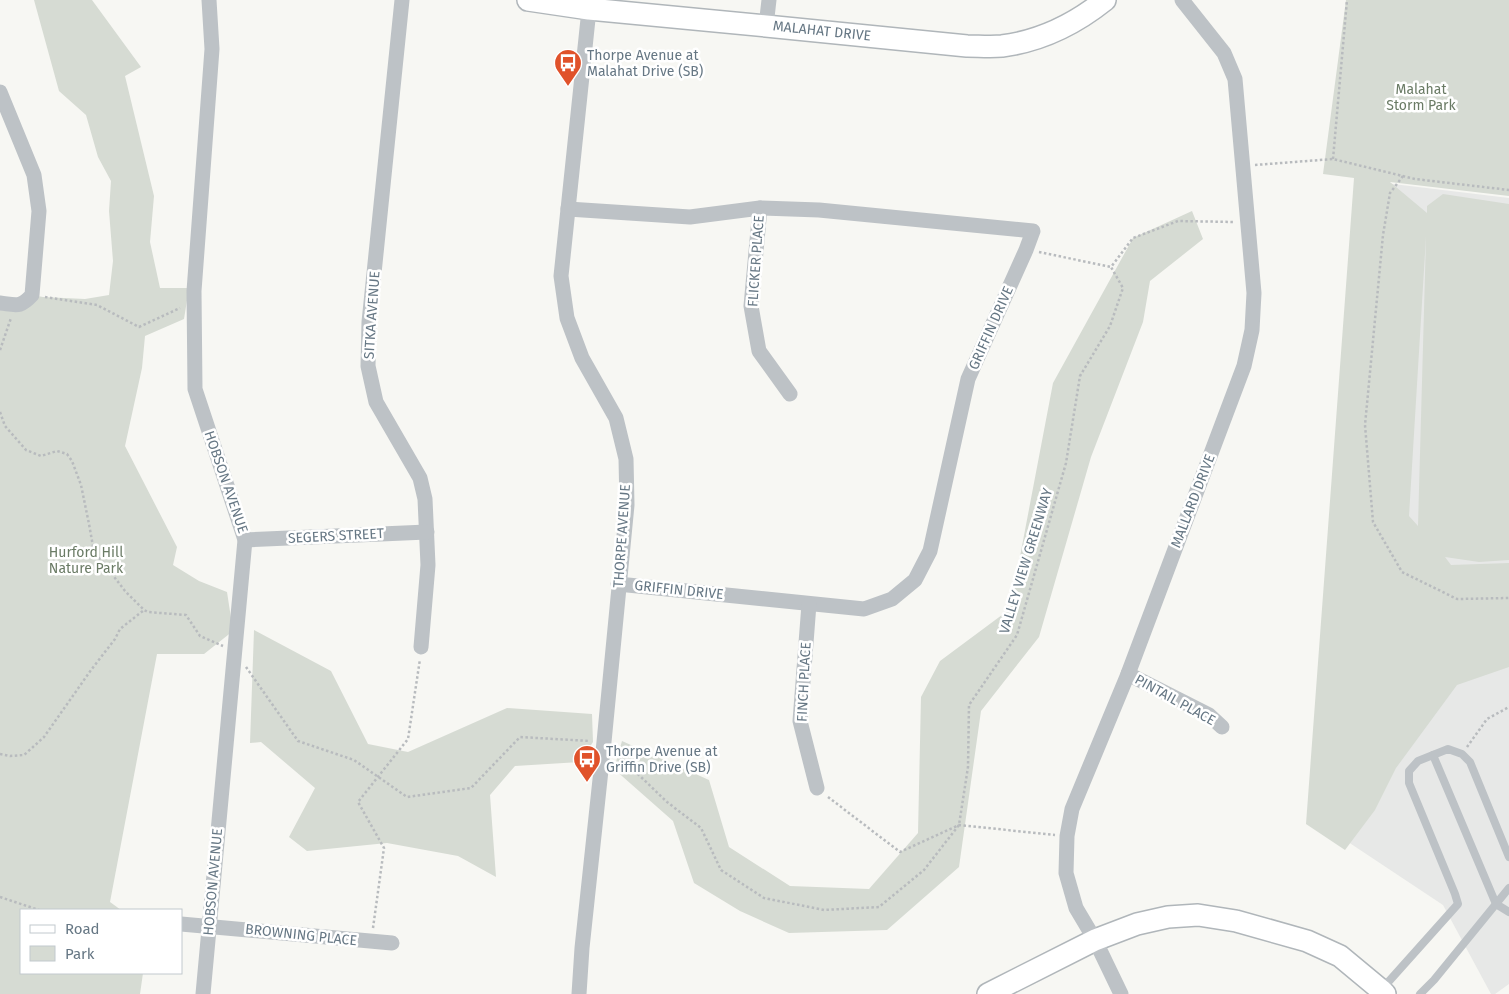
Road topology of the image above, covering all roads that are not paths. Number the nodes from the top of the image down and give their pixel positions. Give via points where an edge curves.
1 (209, 0) edge
2 (402, 0) edge
3 (528, 0) edge
4 (769, 0) edge
5 (1105, 0) edge
6 (1182, 0) edge
7 (590, 5) edge
8 (766, 26) junction
9 (0, 92) edge
10 (760, 208) junction
11 (568, 209) junction
12 (0, 303) edge
13 (790, 394) dead end
14 (427, 532) junction
15 (245, 540) junction
16 (618, 584) junction
17 (809, 604) junction
18 (421, 648) road end
19 (1128, 674) junction
20 (1222, 727) dead end
21 (1433, 755) junction
22 (817, 788) road end
23 (1509, 857) edge
24 (1509, 888) edge
25 (1496, 904) junction
26 (1509, 912) edge
27 (182, 924) edge
28 (209, 926) junction
29 (1095, 940) junction
30 (392, 943) dead end
31 (1383, 992) edge
32 (203, 994) edge
33 (579, 994) edge
34 (988, 994) edge
35 (1121, 994) edge
36 (1420, 994) edge

1 - 15 street, HOBSON AVENUE via 212,49 194,302 195,390
2 - 14 street, SITKA AVENUE via 369,322 368,366 376,402 420,478
3 - 7 street, MALAHAT DRIVE
4 - 8 street
5 - 8 street, MALAHAT DRIVE via 1070,25 1024,42 1000,46 967,46
6 - 19 street, MALLARD DRIVE via 1224,53 1235,79 1254,293 1252,330 1244,366
7 - 8 street, MALAHAT DRIVE
7 - 11 street, THORPE AVENUE
9 - 12 street via 34,175 39,211 32,295 23,304
10 - 11 street, GRIFFIN DRIVE via 690,217
10 - 13 street, FLICKER PLACE via 751,306 759,351
10 - 17 street, GRIFFIN DRIVE via 820,210 1032,231 968,379 930,551 915,580 892,599 864,608
11 - 16 street, THORPE AVENUE via 561,276 567,318 582,358 616,418 626,459 627,505
14 - 15 street, SEGERS STREET
14 - 18 street, SITKA AVENUE via 428,565
15 - 28 street, HOBSON AVENUE
16 - 17 street, GRIFFIN DRIVE
16 - 33 street, THORPE AVENUE
17 - 22 street, FINCH PLACE via 800,721
19 - 20 street, PINTAIL PLACE via 1209,715
19 - 29 street, MALLARD DRIVE via 1072,809 1067,836 1066,873 1076,908
21 - 23 lane via 1448,749 1462,754 1470,762
21 - 25 lane
21 - 31 lane via 1418,761 1409,771 1409,783 1458,904
24 - 25 lane
25 - 26 lane
25 - 36 lane
27 - 28 street, BROWNING PLACE
28 - 30 street, BROWNING PLACE
28 - 32 street, HOBSON AVENUE
29 - 31 street via 1137,924 1168,917 1198,915 1236,921 1307,941 1340,956
29 - 34 street
29 - 35 street, MALLARD DRIVE

